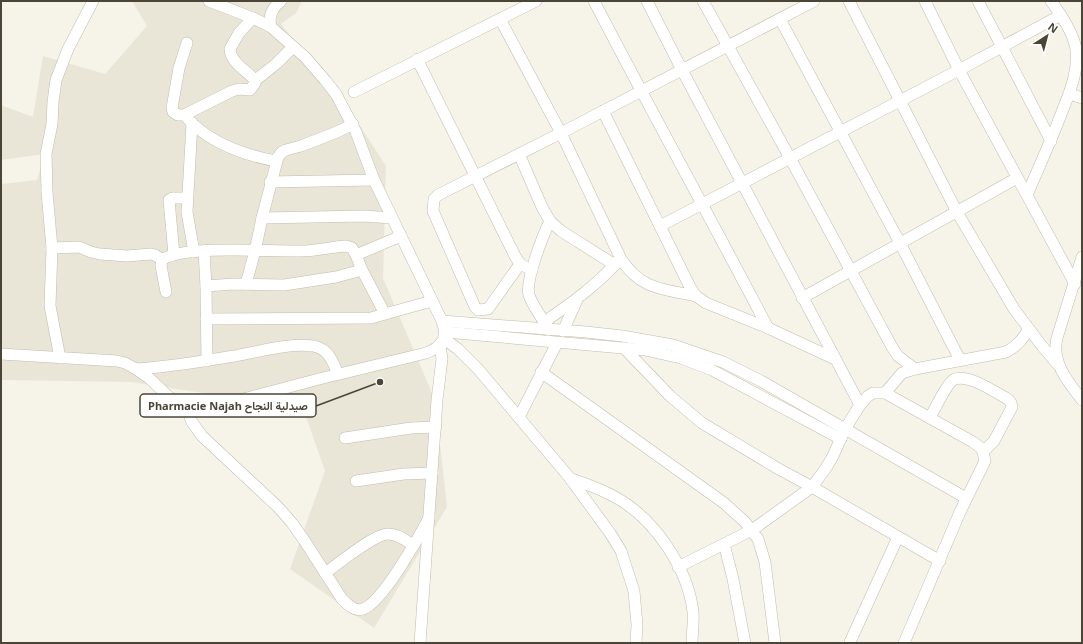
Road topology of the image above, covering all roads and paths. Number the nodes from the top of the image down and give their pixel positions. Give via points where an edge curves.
1 (93, 1) edge
2 (209, 1) edge
3 (281, 1) edge
4 (536, 1) edge
5 (594, 1) edge
6 (647, 1) edge
7 (703, 1) edge
8 (814, 1) edge
9 (848, 1) edge
10 (925, 1) edge
11 (978, 1) edge
12 (1051, 1) edge
13 (1061, 15) junction
14 (253, 18) junction
15 (500, 19) junction
16 (780, 19) junction
17 (271, 27) junction
18 (187, 43) dead end
19 (727, 46) junction
20 (293, 47) junction
21 (1002, 47) junction
22 (417, 59) junction
23 (682, 70) junction
24 (959, 70) junction
25 (256, 79) junction
26 (641, 91) junction
27 (354, 92) dead end
28 (1070, 94) junction
29 (1082, 98) edge
30 (900, 101) junction
31 (602, 111) junction
32 (188, 119) junction
33 (353, 124) junction
34 (841, 132) junction
35 (561, 133) junction
36 (1051, 141) junction
37 (518, 154) junction
38 (790, 158) junction
39 (276, 161) junction
40 (475, 175) junction
41 (1017, 178) junction
42 (374, 180) junction
43 (270, 182) junction
44 (742, 184) junction
45 (1027, 195) junction
46 (187, 198) junction
47 (703, 204) junction
48 (957, 212) junction
49 (262, 218) junction
50 (392, 218) junction
51 (550, 221) junction
52 (660, 226) junction
53 (401, 236) junction
54 (900, 243) junction
55 (52, 248) junction
56 (199, 251) junction
57 (255, 251) junction
58 (356, 254) junction
59 (174, 255) junction
60 (1082, 257) edge
61 (162, 260) junction
62 (618, 262) junction
63 (520, 264) junction
64 (362, 270) junction
65 (532, 270) junction
66 (851, 270) junction
67 (246, 284) junction
68 (1074, 284) junction
69 (206, 286) junction
70 (166, 292) dead end
71 (696, 296) junction
72 (802, 298) junction
73 (577, 300) junction
74 (432, 302) junction
75 (385, 314) junction
76 (206, 319) junction
77 (547, 326) junction
78 (768, 328) junction
79 (1029, 329) junction
80 (564, 331) junction
81 (443, 334) junction
82 (556, 343) junction
83 (624, 348) junction
84 (1, 354) edge
85 (60, 358) junction
86 (835, 359) junction
87 (960, 360) junction
88 (207, 361) junction
89 (1058, 365) junction
90 (136, 369) junction
91 (915, 369) junction
92 (541, 372) junction
93 (338, 374) junction
94 (885, 393) junction
95 (1082, 400) edge
96 (860, 405) junction
97 (186, 408) junction
98 (519, 417) junction
99 (930, 418) junction
100 (436, 427) junction
101 (843, 434) junction
102 (345, 438) dead end
103 (983, 452) junction
104 (432, 473) junction
105 (569, 478) junction
106 (356, 481) dead end
107 (812, 487) junction
108 (966, 498) junction
109 (429, 518) junction
110 (752, 530) junction
111 (898, 536) junction
112 (724, 544) junction
113 (413, 545) junction
114 (940, 561) junction
115 (678, 567) junction
116 (325, 573) junction
117 (420, 643) edge
118 (636, 643) edge
119 (692, 643) edge
120 (745, 643) edge
121 (775, 643) edge
122 (850, 643) edge
123 (904, 643) edge

1 - 55 street via 68,49 56,80 46,164
2 - 14 street
3 - 17 street via 272,11 269,22
4 - 15 street
5 - 26 street
6 - 23 street
7 - 19 street
8 - 16 street
9 - 30 street
10 - 24 street
11 - 21 street
12 - 13 street
13 - 21 street
13 - 28 street via 1076,49
14 - 17 street
14 - 25 street via 231,44 230,53 234,60
15 - 22 street
15 - 35 street
16 - 19 street
16 - 34 street
17 - 20 street
18 - 32 street via 179,68 172,108 173,112
19 - 23 street
19 - 38 street
20 - 25 street via 272,68
20 - 33 street via 305,57 336,94
21 - 24 street
21 - 36 street
22 - 27 street
22 - 40 street
23 - 26 street
23 - 44 street
24 - 30 street
24 - 41 street
25 - 32 street via 250,90 238,89
26 - 31 street
26 - 47 street
28 - 29 street
28 - 36 street
30 - 34 street
30 - 48 street
31 - 35 street
31 - 52 street
32 - 39 street via 219,143 244,154
32 - 46 street
33 - 39 street via 338,132 286,150
33 - 42 street
34 - 38 street
34 - 54 street
35 - 37 street
35 - 62 street
36 - 45 street
37 - 40 street
37 - 51 street
38 - 44 street
38 - 66 street
39 - 43 street
40 - 63 street
40 - 63 street via 438,195 433,205 433,211 474,307 478,310 488,309
41 - 45 street
41 - 48 street
42 - 43 street
42 - 50 street
43 - 49 street
44 - 47 street
44 - 72 street
45 - 68 street
46 - 56 street via 188,220
46 - 59 street via 168,200
47 - 52 street
47 - 78 street
48 - 54 street
48 - 79 street via 1005,295
49 - 50 street
49 - 57 street
50 - 53 street
51 - 62 street via 561,231
51 - 65 street
52 - 71 street
53 - 58 street
53 - 74 street
54 - 66 street
54 - 87 street
55 - 61 street via 79,247 100,254 127,256 153,254
55 - 85 street via 50,306
56 - 57 street
56 - 59 street
56 - 69 street
57 - 58 street via 301,251 346,246 352,248
57 - 67 street
58 - 64 street
59 - 61 street
60 - 68 street
61 - 70 street
62 - 71 street via 637,278 657,288
62 - 73 street
63 - 65 street
64 - 67 street via 336,278 291,284
64 - 75 street
65 - 77 street via 528,285 529,295
66 - 72 street
66 - 91 street via 892,347 898,356
67 - 69 street
68 - 89 street via 1056,342
69 - 76 street
71 - 78 street via 706,303
72 - 86 street
73 - 77 street
73 - 80 street
74 - 75 street
74 - 81 street
75 - 76 street via 371,318
76 - 88 street
77 - 80 street
77 - 81 street
78 - 86 street
79 - 87 street via 1016,347 1006,352
79 - 89 street
80 - 101 street via 622,336 673,345 706,355 735,368
81 - 82 street
81 - 93 street via 437,348 426,353
81 - 98 street via 467,357
81 - 100 street
82 - 83 street
82 - 92 street
83 - 101 street via 680,358 706,368
83 - 107 street via 670,396 702,423
84 - 85 street
85 - 90 street via 117,361
86 - 96 street
87 - 91 street
88 - 90 street
88 - 93 street via 295,345 316,346 332,359
89 - 95 street
90 - 97 street
91 - 94 street via 902,373
92 - 98 street
92 - 110 street via 724,503
93 - 97 street via 217,406
94 - 96 street via 873,393
94 - 99 street
96 - 101 street
97 - 116 street via 202,436 278,507 304,540
98 - 105 street
99 - 103 street via 974,442
99 - 103 street via 953,380 971,380 1008,399 1012,407 994,441
100 - 102 street via 411,428
100 - 104 street
101 - 107 street via 826,468
101 - 108 street
103 - 108 street via 985,461
104 - 106 street
104 - 109 street
105 - 115 street via 616,497 633,509 668,547
105 - 118 street via 621,551 634,591
107 - 110 street
107 - 111 street
108 - 114 street
109 - 113 street
109 - 117 street
110 - 112 street
110 - 121 street via 758,539 764,562
111 - 114 street
111 - 122 street
112 - 115 street
112 - 120 street
113 - 116 street via 397,535 384,535
113 - 116 street via 381,594 364,609 358,610 347,605
114 - 123 street
115 - 119 street via 689,593 693,613

